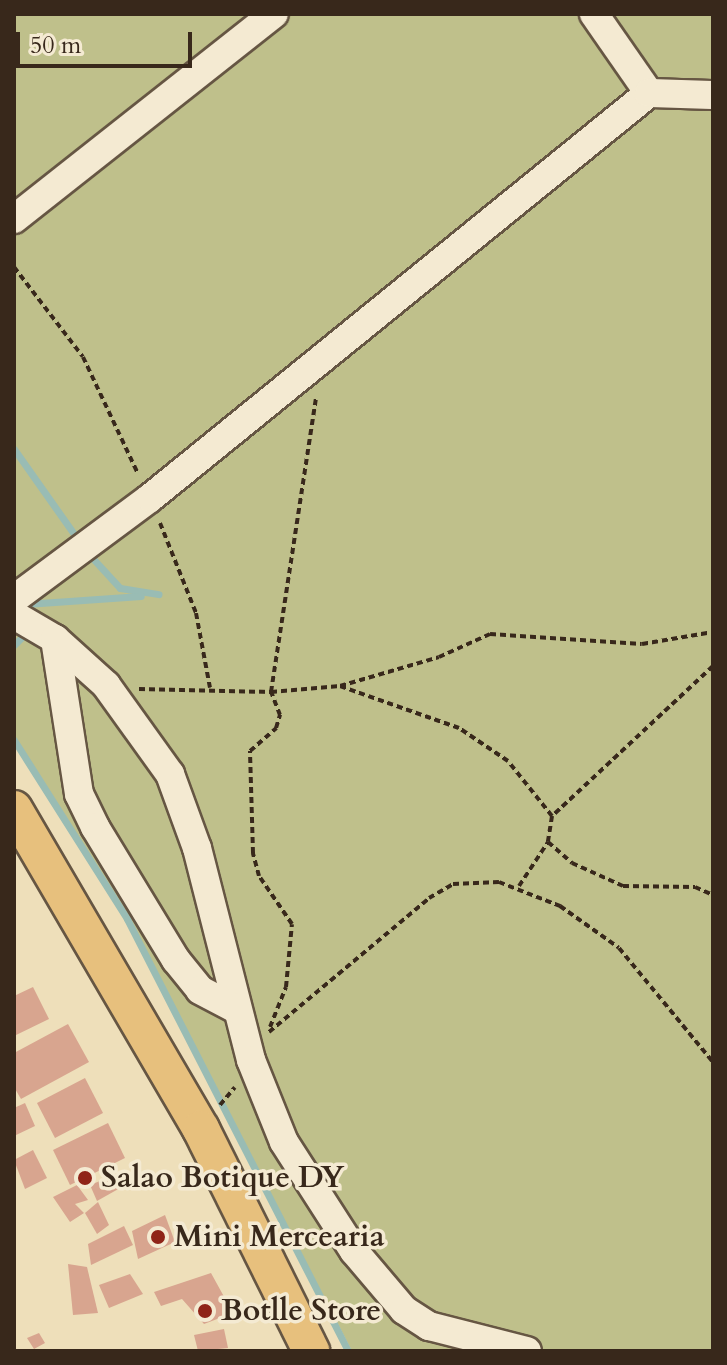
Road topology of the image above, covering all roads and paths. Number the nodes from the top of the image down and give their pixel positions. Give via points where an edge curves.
1 (274, 14) edge
2 (594, 14) edge
3 (649, 93) junction
4 (713, 95) edge
5 (14, 219) edge
6 (14, 267) edge
7 (318, 363) junction
8 (150, 498) junction
9 (14, 599) edge
10 (14, 615) edge
11 (713, 632) edge
12 (55, 639) junction
13 (713, 666) edge
14 (106, 685) junction
15 (340, 686) junction
16 (210, 688) junction
17 (271, 692) junction
18 (14, 809) edge
19 (552, 816) junction
20 (548, 842) junction
21 (519, 886) junction
22 (713, 895) edge
23 (236, 1009) junction
24 (268, 1032) junction
25 (251, 1060) junction
26 (713, 1062) edge
27 (234, 1088) dead end
28 (311, 1351) edge
29 (527, 1351) edge

1 - 5 lane
2 - 3 lane
3 - 4 lane
3 - 7 lane
6 - 8 path via 83,357
7 - 8 lane
7 - 17 path via 314,436
8 - 9 lane
8 - 16 path via 196,613
10 - 12 lane
11 - 15 path via 642,644 490,634 439,657
12 - 14 lane
12 - 23 lane via 79,794 95,827 176,960 200,990
13 - 19 path
14 - 16 path via 173,693
14 - 23 lane via 170,774 197,848
15 - 17 path
15 - 19 path via 459,728 508,761
16 - 17 path
17 - 24 path via 280,715 250,751 248,815 259,876 292,924 293,951
18 - 28 main road via 201,1129
19 - 20 path
20 - 21 path
20 - 22 path via 572,863 623,886 695,887
21 - 24 path via 453,884 429,898
21 - 26 path via 619,948
23 - 25 lane
24 - 25 path
25 - 27 path
25 - 29 lane via 284,1142 354,1251 404,1310 429,1326

